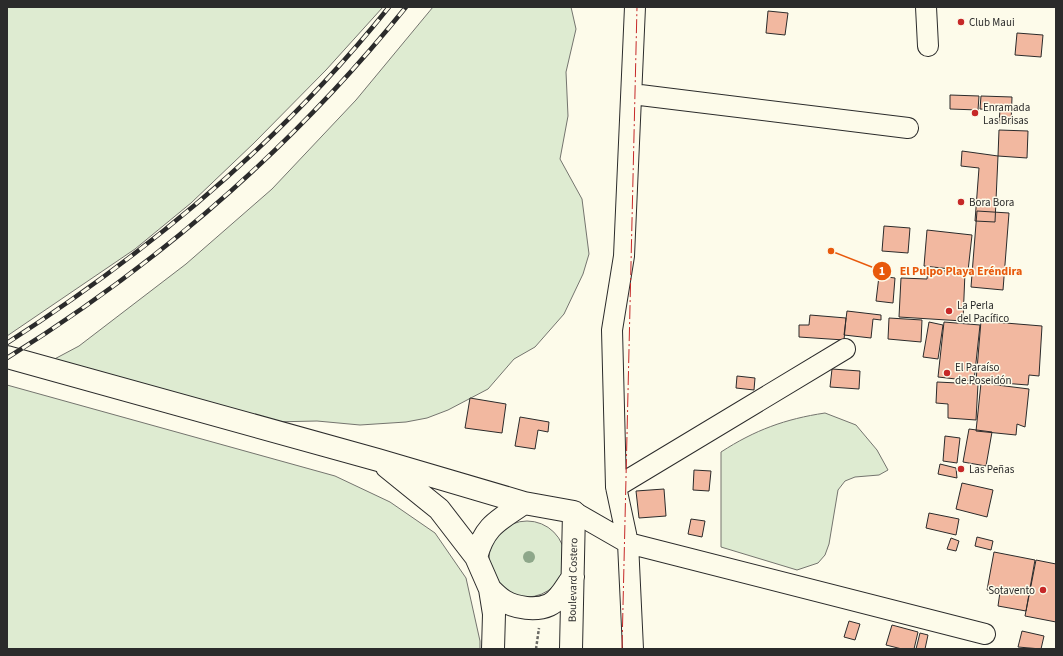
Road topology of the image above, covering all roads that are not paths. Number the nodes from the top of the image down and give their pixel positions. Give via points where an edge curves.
1 (635, 7) edge
2 (926, 7) edge
3 (928, 46) dead end
4 (632, 94) junction
5 (908, 128) dead end
6 (845, 349) dead end
7 (7, 357) edge
8 (378, 460) junction
9 (616, 487) junction
10 (524, 503) junction
11 (574, 512) junction
12 (628, 543) junction
13 (476, 557) junction
14 (573, 577) junction
15 (490, 589) junction
16 (985, 634) dead end
17 (493, 649) edge
18 (572, 649) edge
19 (633, 649) edge

1 - 4 street
2 - 3 street
4 - 5 street
4 - 9 street via 624,256 612,330
6 - 9 street
7 - 8 main road
8 - 10 main road
8 - 13 main road via 438,509
9 - 12 street
10 - 11 main road
10 - 13 main road via 492,525 484,534
11 - 12 street
11 - 14 main road, Boulevard Costero
12 - 16 street
12 - 19 street
13 - 15 main road
14 - 15 main road via 558,598 549,605 538,608 525,608 504,601
14 - 18 main road, Boulevard Costero
15 - 17 main road via 494,614

